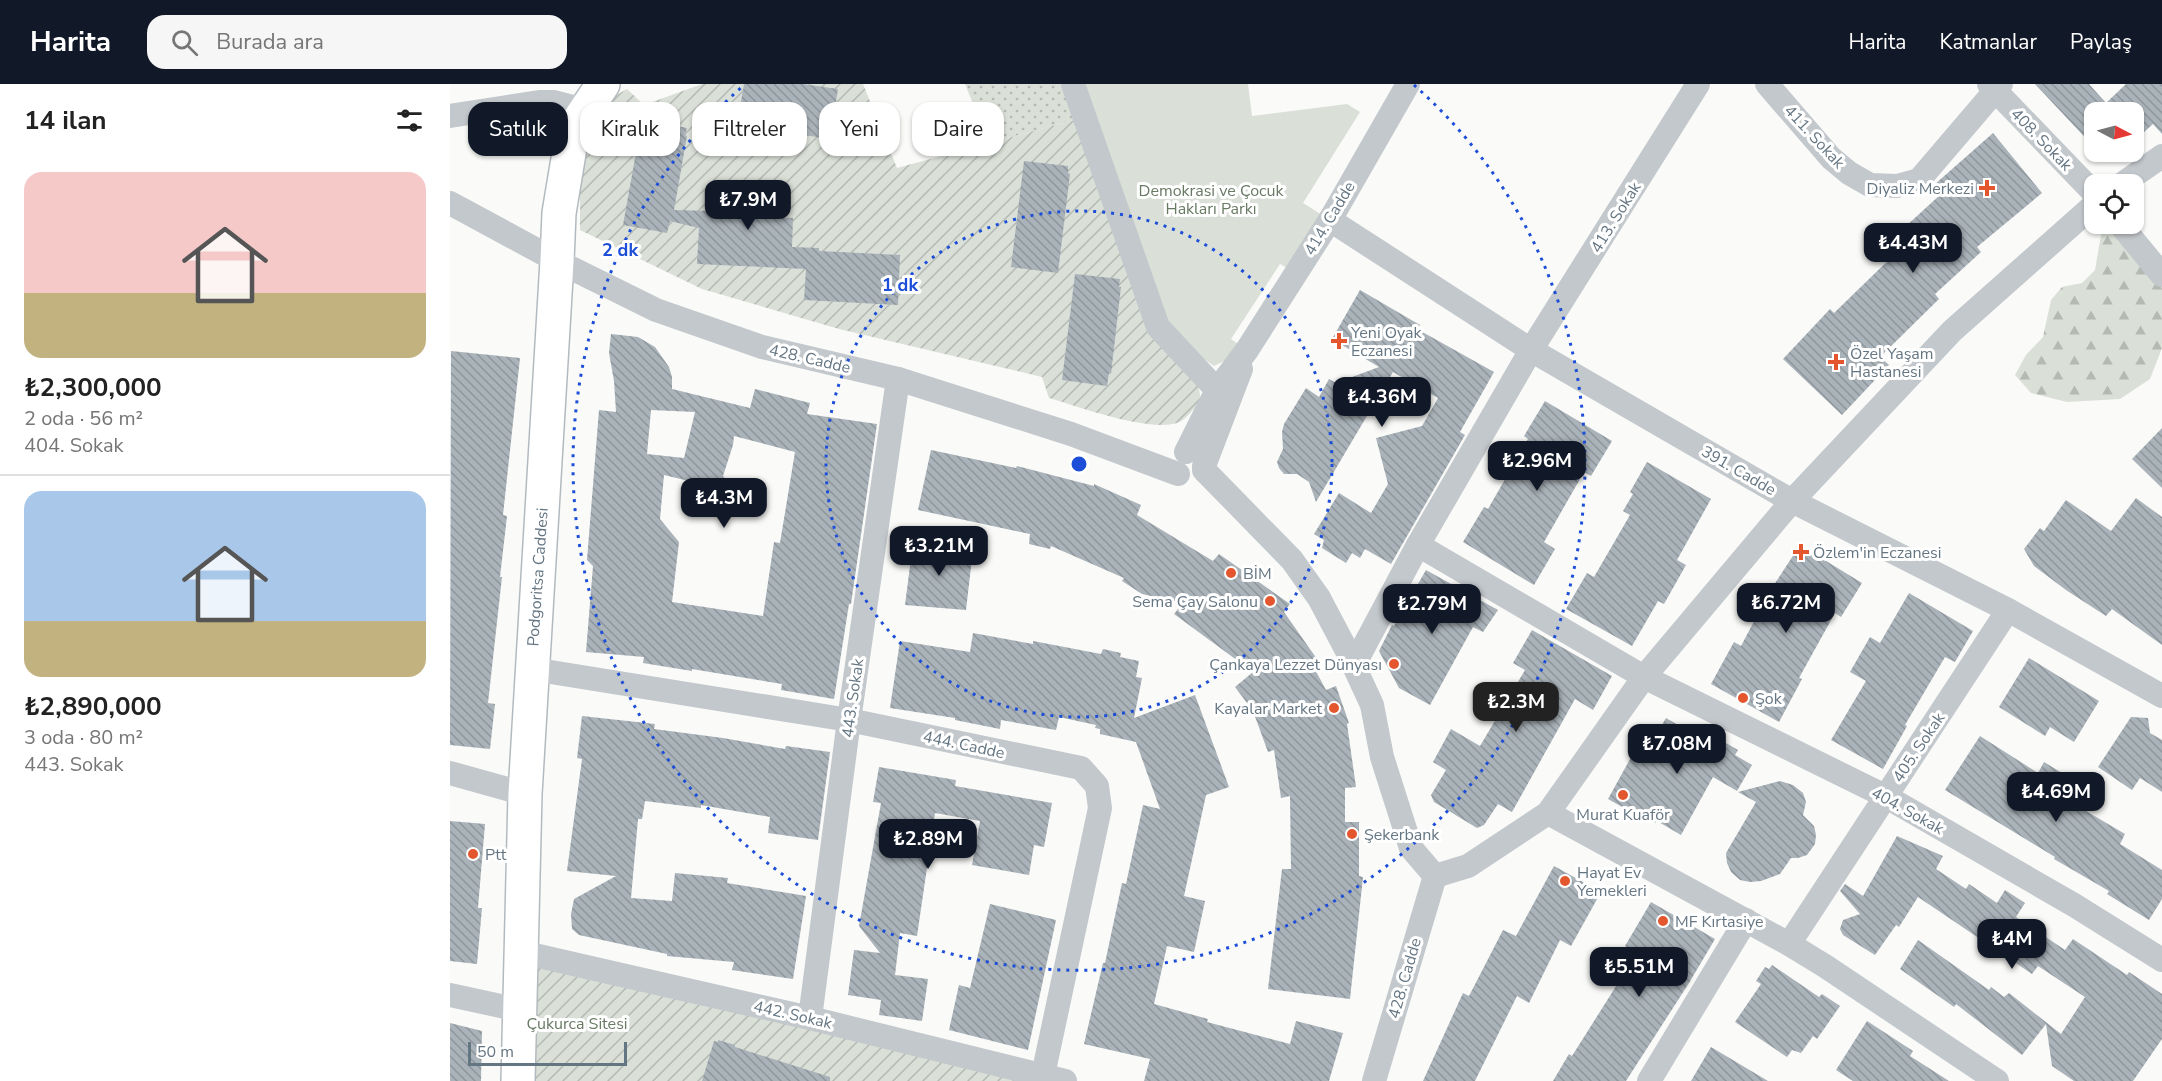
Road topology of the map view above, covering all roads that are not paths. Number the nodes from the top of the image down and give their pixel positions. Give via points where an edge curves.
1 (1073, 84) edge
2 (1408, 84) edge
3 (1698, 84) edge
4 (1767, 84) edge
5 (1996, 87) edge
6 (594, 97) edge
7 (450, 116) edge
8 (2162, 156) edge
9 (2136, 174) edge
10 (2084, 182) edge
11 (450, 203) edge
12 (2084, 215) edge
13 (1330, 219) junction
14 (2128, 234) edge
15 (557, 261) junction
16 (2162, 275) edge
17 (1247, 350) junction
18 (1532, 350) junction
19 (898, 379) junction
20 (1217, 390) junction
21 (1190, 467) junction
22 (1792, 501) junction
23 (1418, 546) junction
24 (2008, 610) junction
25 (1354, 665) junction
26 (532, 669) junction
27 (1644, 677) junction
28 (2162, 696) edge
29 (849, 720) junction
30 (450, 773) edge
31 (525, 794) junction
32 (1886, 795) junction
33 (1548, 813) junction
34 (1435, 876) junction
35 (1746, 920) junction
36 (1789, 944) junction
37 (521, 952) junction
38 (2162, 960) edge
39 (450, 994) edge
40 (519, 1010) junction
41 (810, 1018) junction
42 (1054, 1078) edge
43 (518, 1081) edge
44 (1374, 1081) edge
45 (1649, 1081) edge
46 (1997, 1081) edge

1 - 20 street via 1158,327
2 - 13 street, 414. Cadde
3 - 18 street, 413. Sokak
4 - 5 street, 411. Sokak via 1831,158 1849,173 1870,185 1897,186 1919,180
5 - 10 street, 408. Sokak
6 - 7 street via 570,105 539,102
6 - 15 main road, Podgoritsa Caddesi via 573,129 559,213
8 - 9 street
11 - 15 street, 428. Cadde
12 - 22 street via 1952,331
13 - 17 street, 414. Cadde
13 - 18 street, 391. Cadde
14 - 16 street
15 - 19 street, 428. Cadde via 657,310 762,347
15 - 26 main road, Podgoritsa Caddesi
17 - 20 street
17 - 21 street via 1232,397
18 - 22 street, 391. Cadde
18 - 23 street, 413. Sokak
19 - 21 street, 428. Cadde
19 - 29 street, 443. Sokak
20 - 21 street
21 - 25 street via 1292,560 1319,598
22 - 24 street, 391. Cadde
22 - 27 street
23 - 25 street, 413. Sokak
23 - 27 street, 404. Sokak
24 - 28 street, 391. Cadde
24 - 32 street, 405. Sokak
25 - 34 street via 1372,705 1382,756 1411,848
26 - 29 street, 444. Cadde
26 - 31 main road, Podgoritsa Caddesi
27 - 32 street, 404. Sokak
27 - 33 street
29 - 41 street, 443. Sokak
29 - 42 street, 444. Cadde via 1081,768 1097,786 1100,808
30 - 31 street
31 - 37 main road, Podgoritsa Caddesi
32 - 36 street, 405. Sokak
32 - 38 street, 404. Sokak
33 - 34 street via 1468,866
33 - 35 street
34 - 44 street, 428. Cadde
35 - 36 street
35 - 45 street
36 - 46 street
37 - 40 main road, Podgoritsa Caddesi
37 - 41 street, 442. Sokak
39 - 40 street
40 - 43 main road, Podgoritsa Caddesi
41 - 42 street, 442. Sokak

